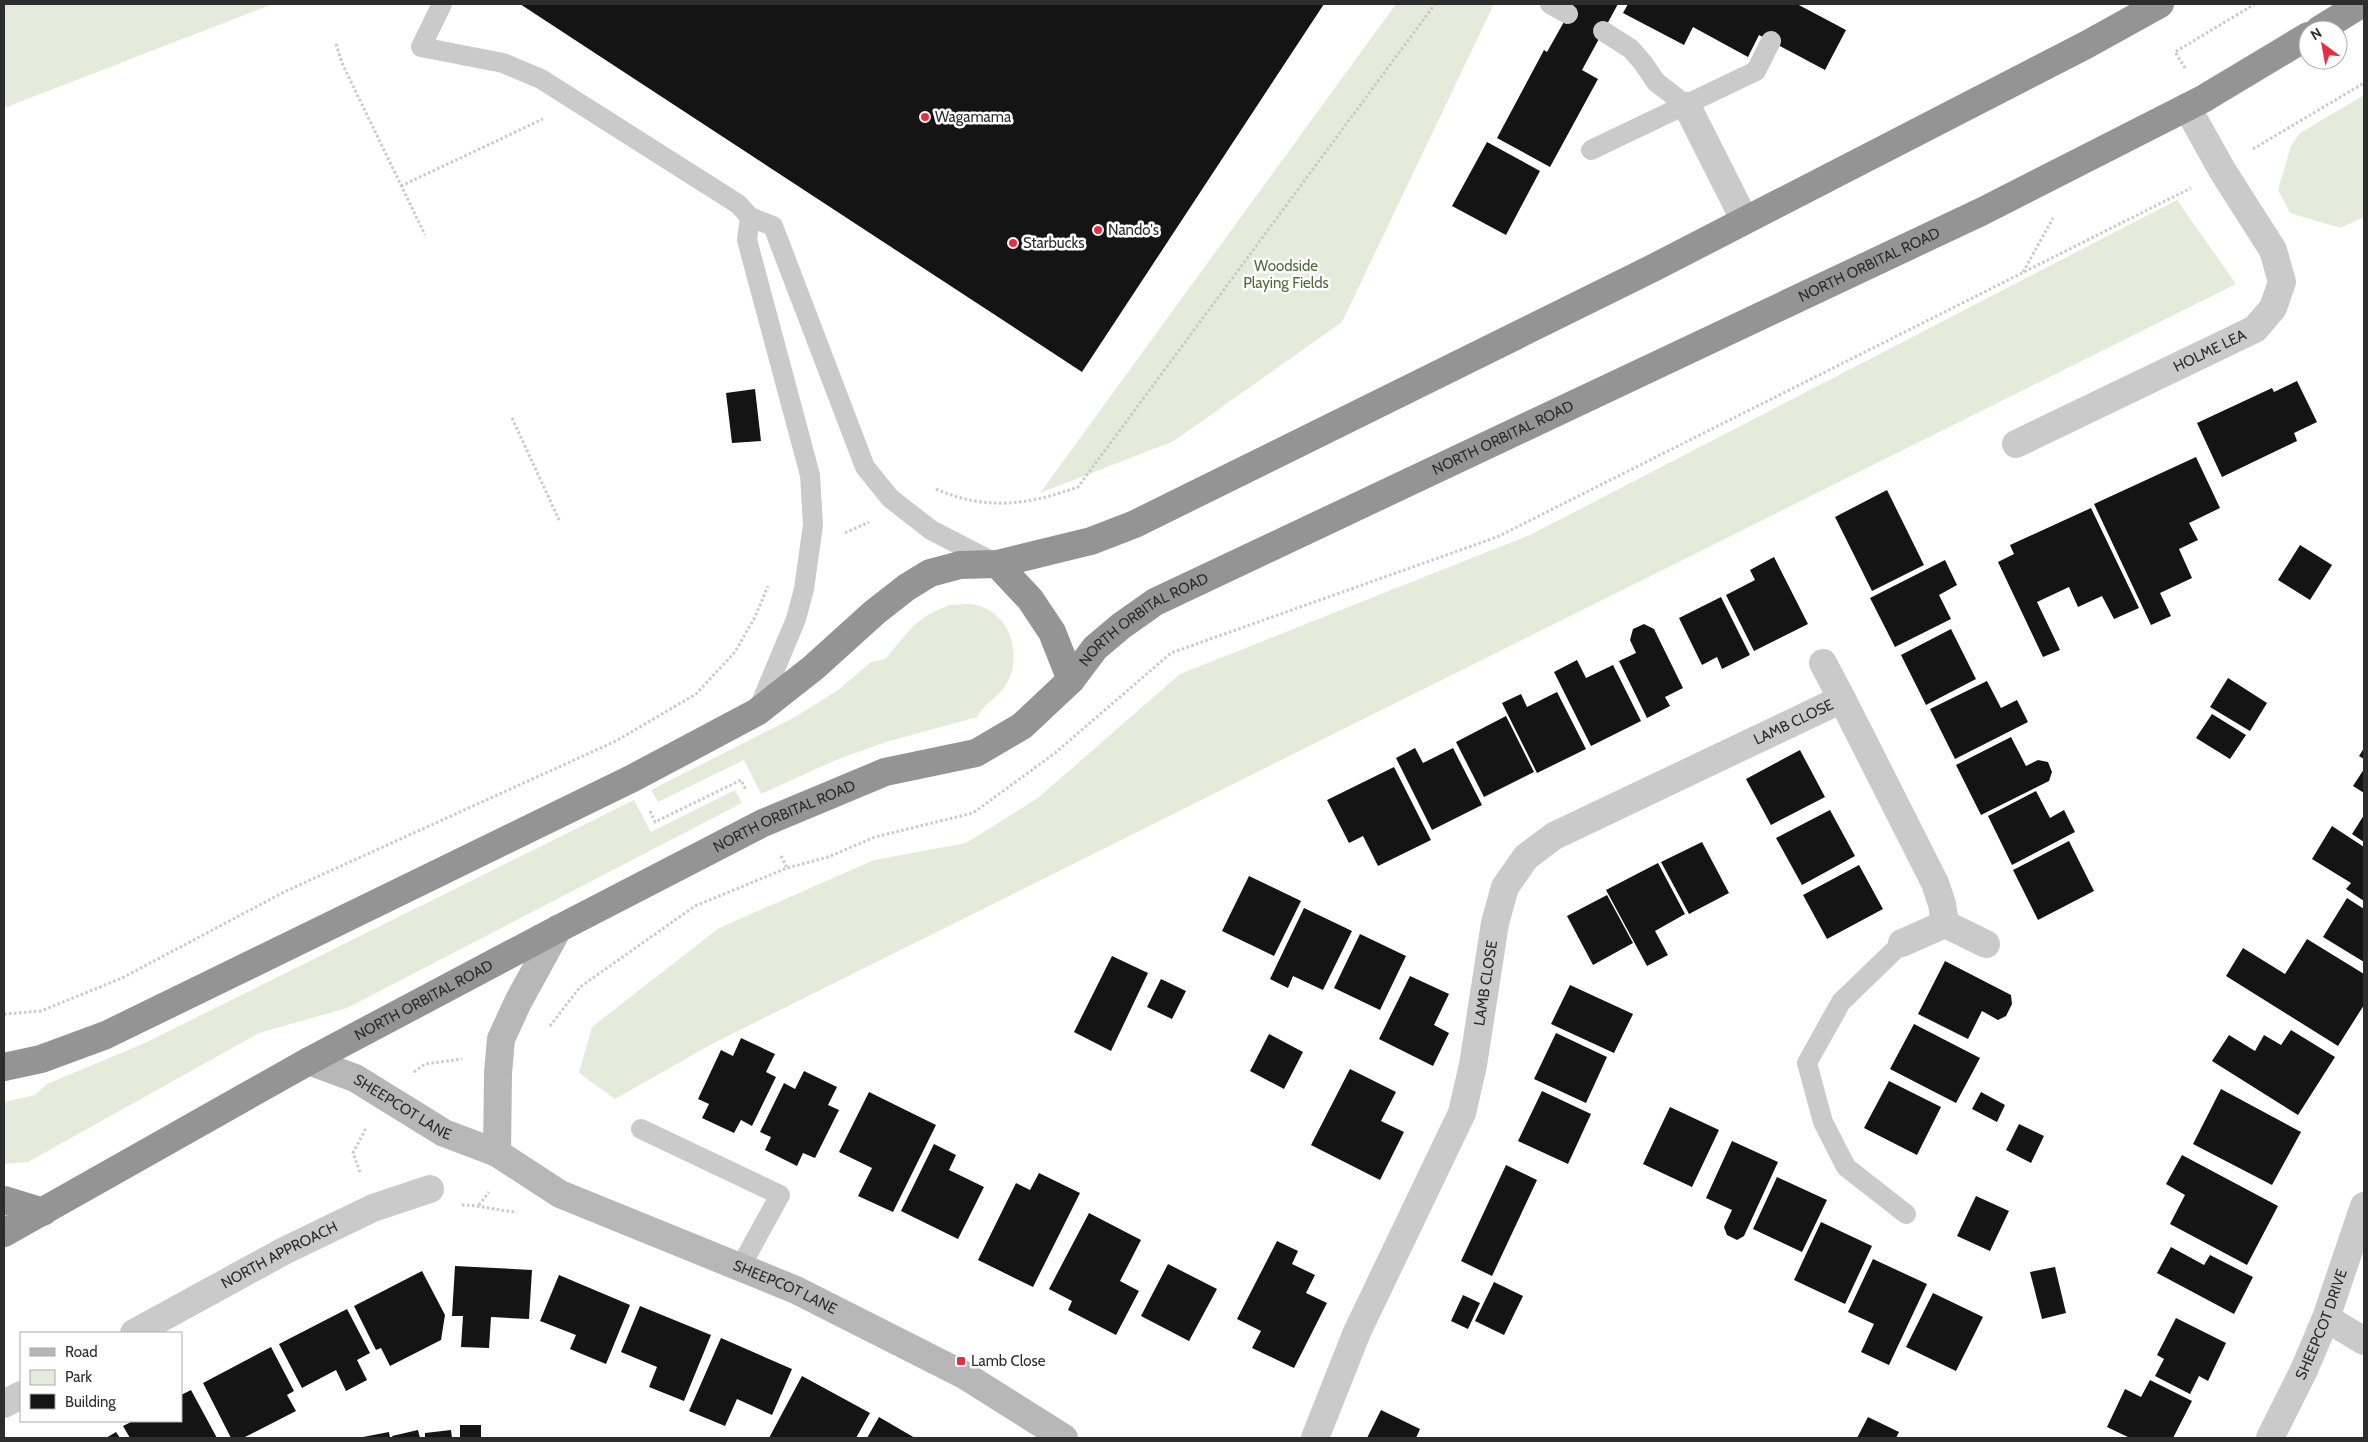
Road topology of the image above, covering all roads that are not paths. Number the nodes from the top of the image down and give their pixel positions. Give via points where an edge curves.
1 (442, 4) edge
2 (1550, 4) edge
3 (2160, 4) edge
4 (2361, 4) edge
5 (1568, 14) dead end
6 (2335, 20) edge
7 (1603, 31) dead end
8 (1771, 41) dead end
9 (2298, 42) edge
10 (1687, 106) junction
11 (2187, 107) junction
12 (1591, 150) dead end
13 (750, 217) junction
14 (1744, 219) junction
15 (2016, 444) dead end
16 (997, 564) junction
17 (1823, 663) dead end
18 (1071, 680) junction
19 (1842, 699) junction
20 (758, 712) junction
21 (1945, 924) junction
22 (558, 929) junction
23 (1902, 943) joint
24 (1986, 944) dead end
25 (309, 1061) junction
26 (4, 1067) edge
27 (641, 1129) dead end
28 (497, 1154) junction
29 (430, 1189) dead end
30 (4, 1200) edge
31 (2364, 1206) edge
32 (43, 1212) junction
33 (1906, 1214) dead end
34 (4, 1233) edge
35 (741, 1266) junction
36 (2326, 1318) junction
37 (136, 1332) edge
38 (2364, 1340) edge
39 (20, 1396) edge
40 (4, 1404) edge
41 (1064, 1438) edge
42 (1315, 1438) edge
43 (2270, 1438) edge

1 - 13 lane via 421,47 503,63 541,80 738,204
2 - 5 lane
3 - 14 highway
4 - 6 highway
7 - 10 lane via 1631,49 1656,82
8 - 10 lane via 1756,71
9 - 11 highway, NORTH ORBITAL ROAD
10 - 12 lane
10 - 14 street
11 - 15 street, HOLME LEA via 2273,250 2282,282 2273,308 2255,329
11 - 18 highway, NORTH ORBITAL ROAD via 1983,211 1155,602 1095,648
13 - 16 lane via 773,226 865,467 895,502 932,530
13 - 20 lane via 747,240 810,476 812,532 796,619
14 - 16 highway via 1653,268 1135,524 1091,541
16 - 18 highway via 1030,599 1052,632
16 - 20 highway via 960,565 930,573 875,612
17 - 19 street, LAMB CLOSE
18 - 22 highway, NORTH ORBITAL ROAD via 1022,726 976,753 885,772 764,823
19 - 21 street, LAMB CLOSE via 1935,883
19 - 42 street, LAMB CLOSE via 1554,836 1526,857 1515,872 1505,887 1495,923 1473,1065 1462,1113 1357,1332
20 - 26 highway via 633,778 106,1035 42,1060
21 - 23 street
21 - 24 street
22 - 25 highway, NORTH ORBITAL ROAD
22 - 28 street via 501,1039
23 - 33 lane via 1841,1002 1807,1062 1823,1122 1846,1167
25 - 28 street, SHEEPCOT LANE via 355,1078 444,1133
25 - 32 highway, NORTH ORBITAL ROAD
27 - 35 lane via 780,1194
28 - 35 street, SHEEPCOT LANE via 560,1194
29 - 37 street, NORTH APPROACH via 373,1208 284,1251
30 - 32 highway
31 - 36 street, SHEEPCOT DRIVE
32 - 34 highway, NORTH ORBITAL ROAD
35 - 41 street, SHEEPCOT LANE via 796,1290 964,1375
36 - 38 street
36 - 43 street, SHEEPCOT DRIVE
39 - 40 street

